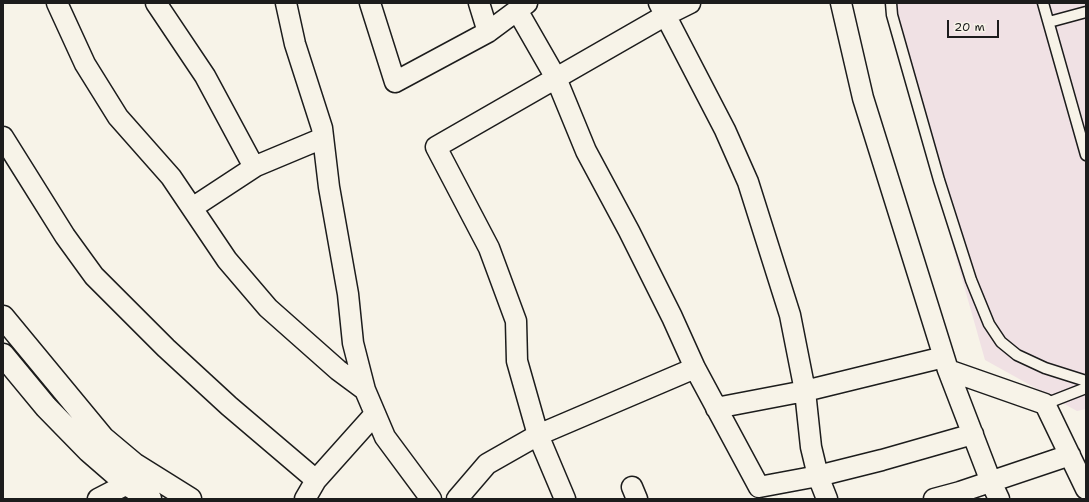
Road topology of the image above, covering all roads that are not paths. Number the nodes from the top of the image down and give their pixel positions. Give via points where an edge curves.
1 (57, 3) edge
2 (156, 3) edge
3 (286, 3) edge
4 (370, 3) edge
5 (479, 3) edge
6 (690, 3) edge
7 (841, 3) edge
8 (891, 3) edge
9 (1043, 3) edge
10 (522, 7) edge
11 (663, 9) edge
12 (1086, 12) edge
13 (1049, 22) junction
14 (488, 32) junction
15 (556, 78) junction
16 (3, 137) edge
17 (323, 138) junction
18 (1086, 155) edge
19 (254, 168) junction
20 (192, 208) junction
21 (3, 317) edge
22 (3, 355) edge
23 (946, 364) junction
24 (695, 368) junction
25 (1086, 381) edge
26 (1086, 388) edge
27 (365, 390) junction
28 (805, 391) junction
29 (1045, 404) junction
30 (716, 408) junction
31 (375, 414) junction
32 (973, 434) junction
33 (538, 435) junction
34 (1070, 455) junction
35 (818, 476) junction
36 (316, 480) junction
37 (127, 484) junction
38 (1086, 488) edge
39 (995, 490) edge
40 (98, 499) edge
41 (150, 499) edge
42 (190, 499) edge
43 (305, 499) edge
44 (431, 499) edge
45 (457, 499) edge
46 (566, 499) edge
47 (827, 499) edge
48 (934, 499) edge

1 - 20 street via 85,64 118,117 171,177
2 - 19 street via 205,76
3 - 17 street via 295,44
4 - 14 street via 395,82
5 - 14 street
6 - 11 street
7 - 23 street via 864,98
8 - 25 lane via 892,15 939,180 971,280 989,324 1000,342 1017,355 1045,368
9 - 13 lane
10 - 14 street
10 - 15 street
11 - 15 street
11 - 28 street via 725,130 748,182 790,315
12 - 13 lane
13 - 18 lane
15 - 24 street via 586,151 632,237
15 - 33 street via 436,148 489,248 516,321 517,361
16 - 36 street via 65,236 94,276 166,348
17 - 19 street
17 - 27 street via 348,294 353,343
19 - 20 street
20 - 27 street via 227,260 268,308 338,370
21 - 42 street via 103,438 134,464
22 - 37 street via 46,407 89,451
23 - 28 street
23 - 29 street
23 - 32 street
24 - 30 street
24 - 33 street
26 - 29 lane
27 - 31 street
28 - 30 street
28 - 35 street via 810,447
29 - 34 street
30 - 35 street via 759,486
31 - 36 street
31 - 44 street via 386,437
32 - 35 street
32 - 39 street
33 - 45 street via 487,464
33 - 46 street
34 - 38 street
34 - 39 street
35 - 47 street
36 - 43 street
37 - 40 street
37 - 41 street
39 - 48 street

